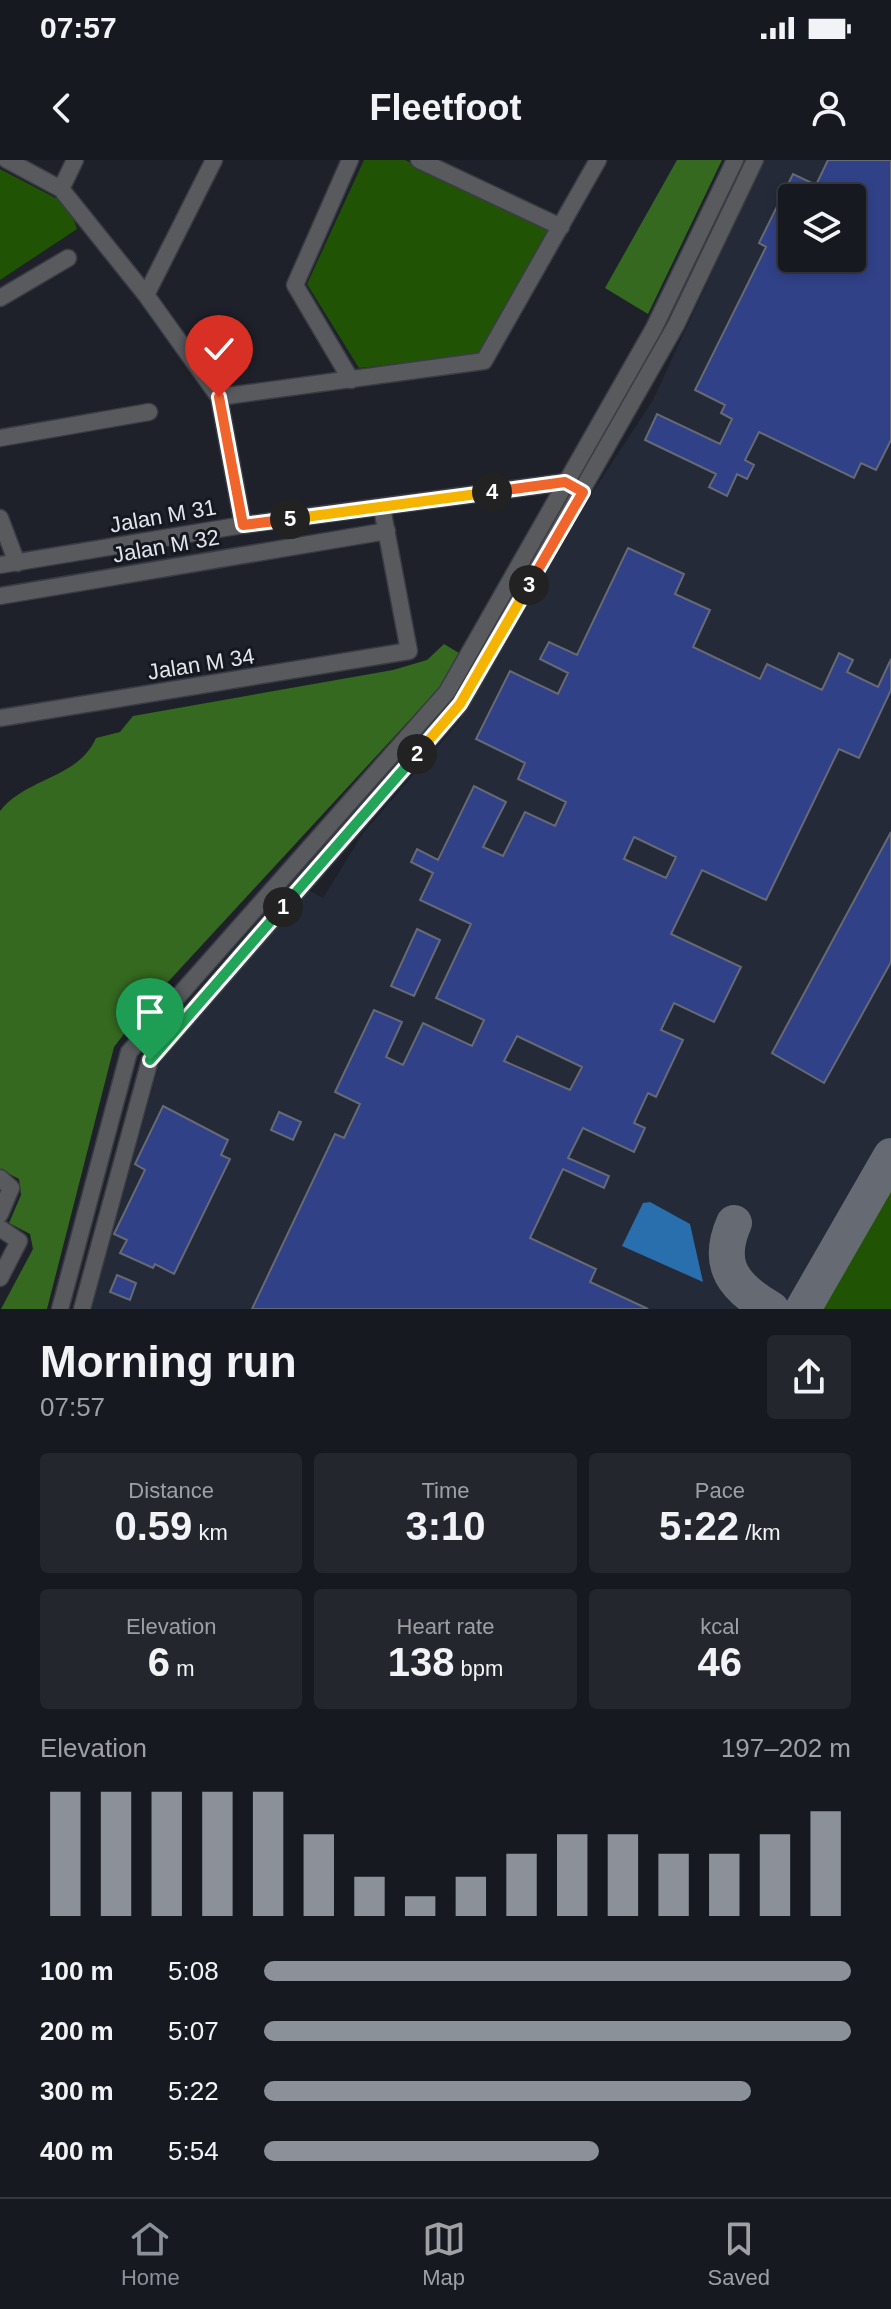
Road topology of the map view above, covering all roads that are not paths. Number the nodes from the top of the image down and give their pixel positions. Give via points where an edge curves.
1 (7, 160) edge
2 (75, 160) edge
3 (214, 160) edge
4 (350, 160) edge
5 (419, 160) edge
6 (598, 160) edge
7 (735, 160) edge
8 (755, 160) edge
9 (61, 189) junction
10 (561, 227) junction
11 (68, 258) dead end
12 (146, 295) junction
13 (0, 298) edge
14 (351, 380) junction
15 (219, 397) junction
16 (149, 412) dead end
17 (0, 438) edge
18 (565, 482) junction
19 (583, 492) junction
20 (382, 508) junction
21 (0, 518) edge
22 (243, 525) junction
23 (387, 531) junction
24 (9, 564) edge
25 (0, 596) edge
26 (0, 718) edge
27 (0, 1178) edge
28 (0, 1214) edge
29 (0, 1228) edge
30 (0, 1278) edge
31 (60, 1309) edge
32 (82, 1309) edge

1 - 9 street
2 - 9 street
3 - 12 street
4 - 14 street via 295,285
5 - 10 street
6 - 10 street
7 - 18 street via 654,328
8 - 19 street via 676,325
9 - 12 street
10 - 14 street via 484,361
11 - 13 street
12 - 15 street
14 - 15 street
15 - 22 street
16 - 17 street
18 - 19 street
18 - 20 street, Jalan M 31
18 - 31 street via 447,692 129,1052
19 - 32 street via 460,704 150,1060
20 - 22 street, Jalan M 31
20 - 23 street
21 - 24 street
22 - 24 street, Jalan M 31
23 - 25 street, Jalan M 32
23 - 26 street, Jalan M 34 via 409,651
27 - 28 street via 11,1188
29 - 30 street via 19,1241

